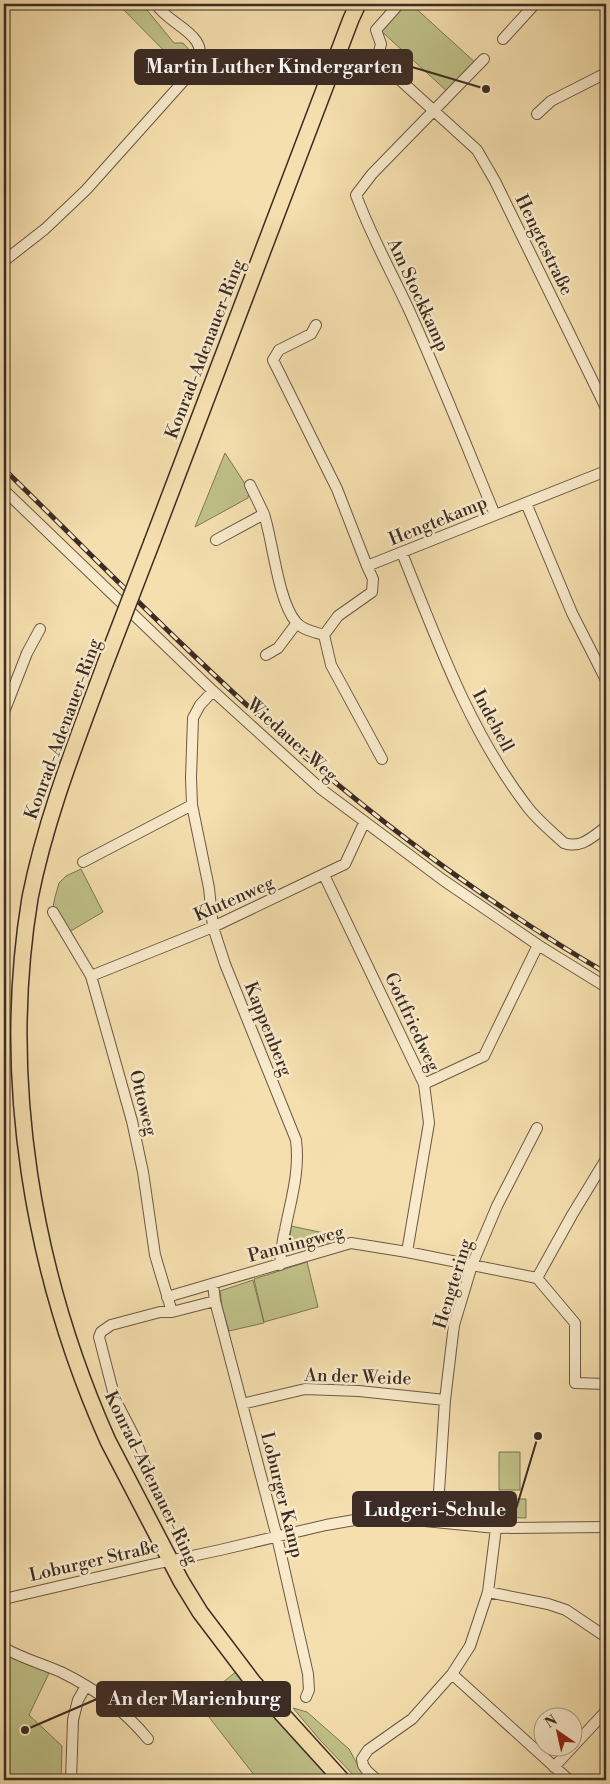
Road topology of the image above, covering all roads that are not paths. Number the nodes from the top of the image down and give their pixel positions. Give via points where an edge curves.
1 (156, 4) edge
2 (358, 4) edge
3 (399, 4) edge
4 (535, 4) edge
5 (503, 39) dead end
6 (484, 59) dead end
7 (606, 74) edge
8 (434, 111) junction
9 (537, 114) dead end
10 (4, 261) edge
11 (316, 325) dead end
12 (606, 408) edge
13 (606, 471) edge
14 (250, 485) dead end
15 (4, 490) edge
16 (526, 503) junction
17 (264, 514) junction
18 (495, 515) junction
19 (216, 540) dead end
20 (402, 554) junction
21 (368, 566) junction
22 (296, 624) junction
23 (40, 629) dead end
24 (324, 635) junction
25 (266, 654) dead end
26 (606, 680) edge
27 (213, 691) junction
28 (4, 712) edge
29 (382, 759) dead end
30 (192, 805) junction
31 (364, 823) junction
32 (606, 827) edge
33 (83, 862) dead end
34 (324, 875) junction
35 (53, 912) dead end
36 (213, 927) junction
37 (538, 945) junction
38 (91, 976) junction
39 (606, 987) edge
40 (424, 1084) junction
41 (537, 1128) dead end
42 (606, 1159) edge
43 (407, 1252) junction
44 (280, 1265) junction
45 (472, 1265) junction
46 (537, 1278) junction
47 (212, 1284) junction
48 (167, 1297) junction
49 (215, 1301) junction
50 (172, 1312) junction
51 (606, 1384) edge
52 (444, 1400) junction
53 (242, 1404) junction
54 (151, 1483) dead end
55 (437, 1522) junction
56 (606, 1527) edge
57 (496, 1528) junction
58 (277, 1537) junction
59 (170, 1560) junction
60 (488, 1592) junction
61 (4, 1599) edge
62 (606, 1637) edge
63 (4, 1648) edge
64 (452, 1674) junction
65 (86, 1686) junction
66 (306, 1697) dead end
67 (606, 1711) edge
68 (148, 1738) dead end
69 (554, 1767) junction
70 (71, 1780) edge
71 (342, 1780) edge
72 (377, 1780) edge
73 (569, 1780) edge

1 - 10 street via 195,38 201,56 197,66 86,190 45,229
2 - 59 main road, Konrad-Adenauer-Ring, bridge via 53,808 23,937 17,1001 18,1093 23,1146 38,1232 63,1323 104,1434
3 - 8 street, Hengtestraße via 376,30 381,44 377,59
4 - 5 street
6 - 8 street
7 - 9 street via 551,101
8 - 12 street, Hengtestraße via 477,150 495,181
8 - 18 street, Am Stockkamp via 372,174 356,195 443,386
11 - 21 street via 311,334 279,350 273,360 337,489
13 - 16 street, Hengtekamp
14 - 17 street
15 - 27 street, Wiedauer Weg
16 - 18 street, Hengtekamp
16 - 26 street via 572,613
17 - 19 street
17 - 22 street via 283,595
18 - 20 street, Hengtekamp
20 - 21 street, Hengtekamp
20 - 32 street, Indehell via 464,702 491,755 527,807 564,842 572,845 585,842
21 - 24 street via 373,578 372,592 338,616
22 - 24 street
22 - 25 street via 278,648
23 - 28 street
24 - 29 street via 331,665
27 - 30 street, Kappenberg via 193,718
27 - 31 street, Wiedauer Weg via 321,789
30 - 33 street
30 - 36 street, Kappenberg via 209,888
31 - 34 street, Klutenweg via 345,864
31 - 37 street, Wiedauer Weg
34 - 36 street, Klutenweg
34 - 40 street, Gottfriedweg
35 - 38 street, Ottoweg
36 - 38 street, Klutenweg
36 - 44 street, Kappenberg via 296,1140 297,1174
37 - 39 street, Wiedauer Weg
37 - 40 street via 484,1056
38 - 48 street, Ottoweg via 132,1120 155,1255
40 - 43 street, Gottfriedweg via 429,1124
41 - 45 street, Hengtering via 497,1206
42 - 46 street
43 - 44 street, Panningweg via 351,1243
43 - 45 street, Panningweg
44 - 47 street, Panningweg
45 - 46 street, Panningweg
45 - 52 street, Hengtering via 454,1325
46 - 51 street via 575,1323 576,1382
47 - 48 street, Panningweg
47 - 49 street
48 - 50 street, Ottoweg
49 - 50 street
49 - 53 street, Loburger Kamp
50 - 54 street via 160,1312 111,1326 99,1337 115,1399 135,1438
52 - 53 street, An der Weide via 305,1389
52 - 55 street, Hengtering
53 - 58 street, Loburger Kamp
55 - 57 street, Loburger Straße
55 - 58 street, Loburger Straße via 366,1518
56 - 57 street, Loburger Straße
57 - 60 street
58 - 59 street, Loburger Straße
58 - 66 street, Loburger Kamp via 308,1674
59 - 61 street, Loburger Straße
59 - 71 main road, Konrad-Adenauer-Ring via 200,1612 248,1675
60 - 62 street via 566,1610
60 - 64 street via 470,1646
63 - 65 street
64 - 69 street
64 - 72 street via 412,1719 368,1750 362,1759 363,1765
65 - 68 street via 119,1710
65 - 70 street via 73,1720
67 - 69 street
69 - 73 street

